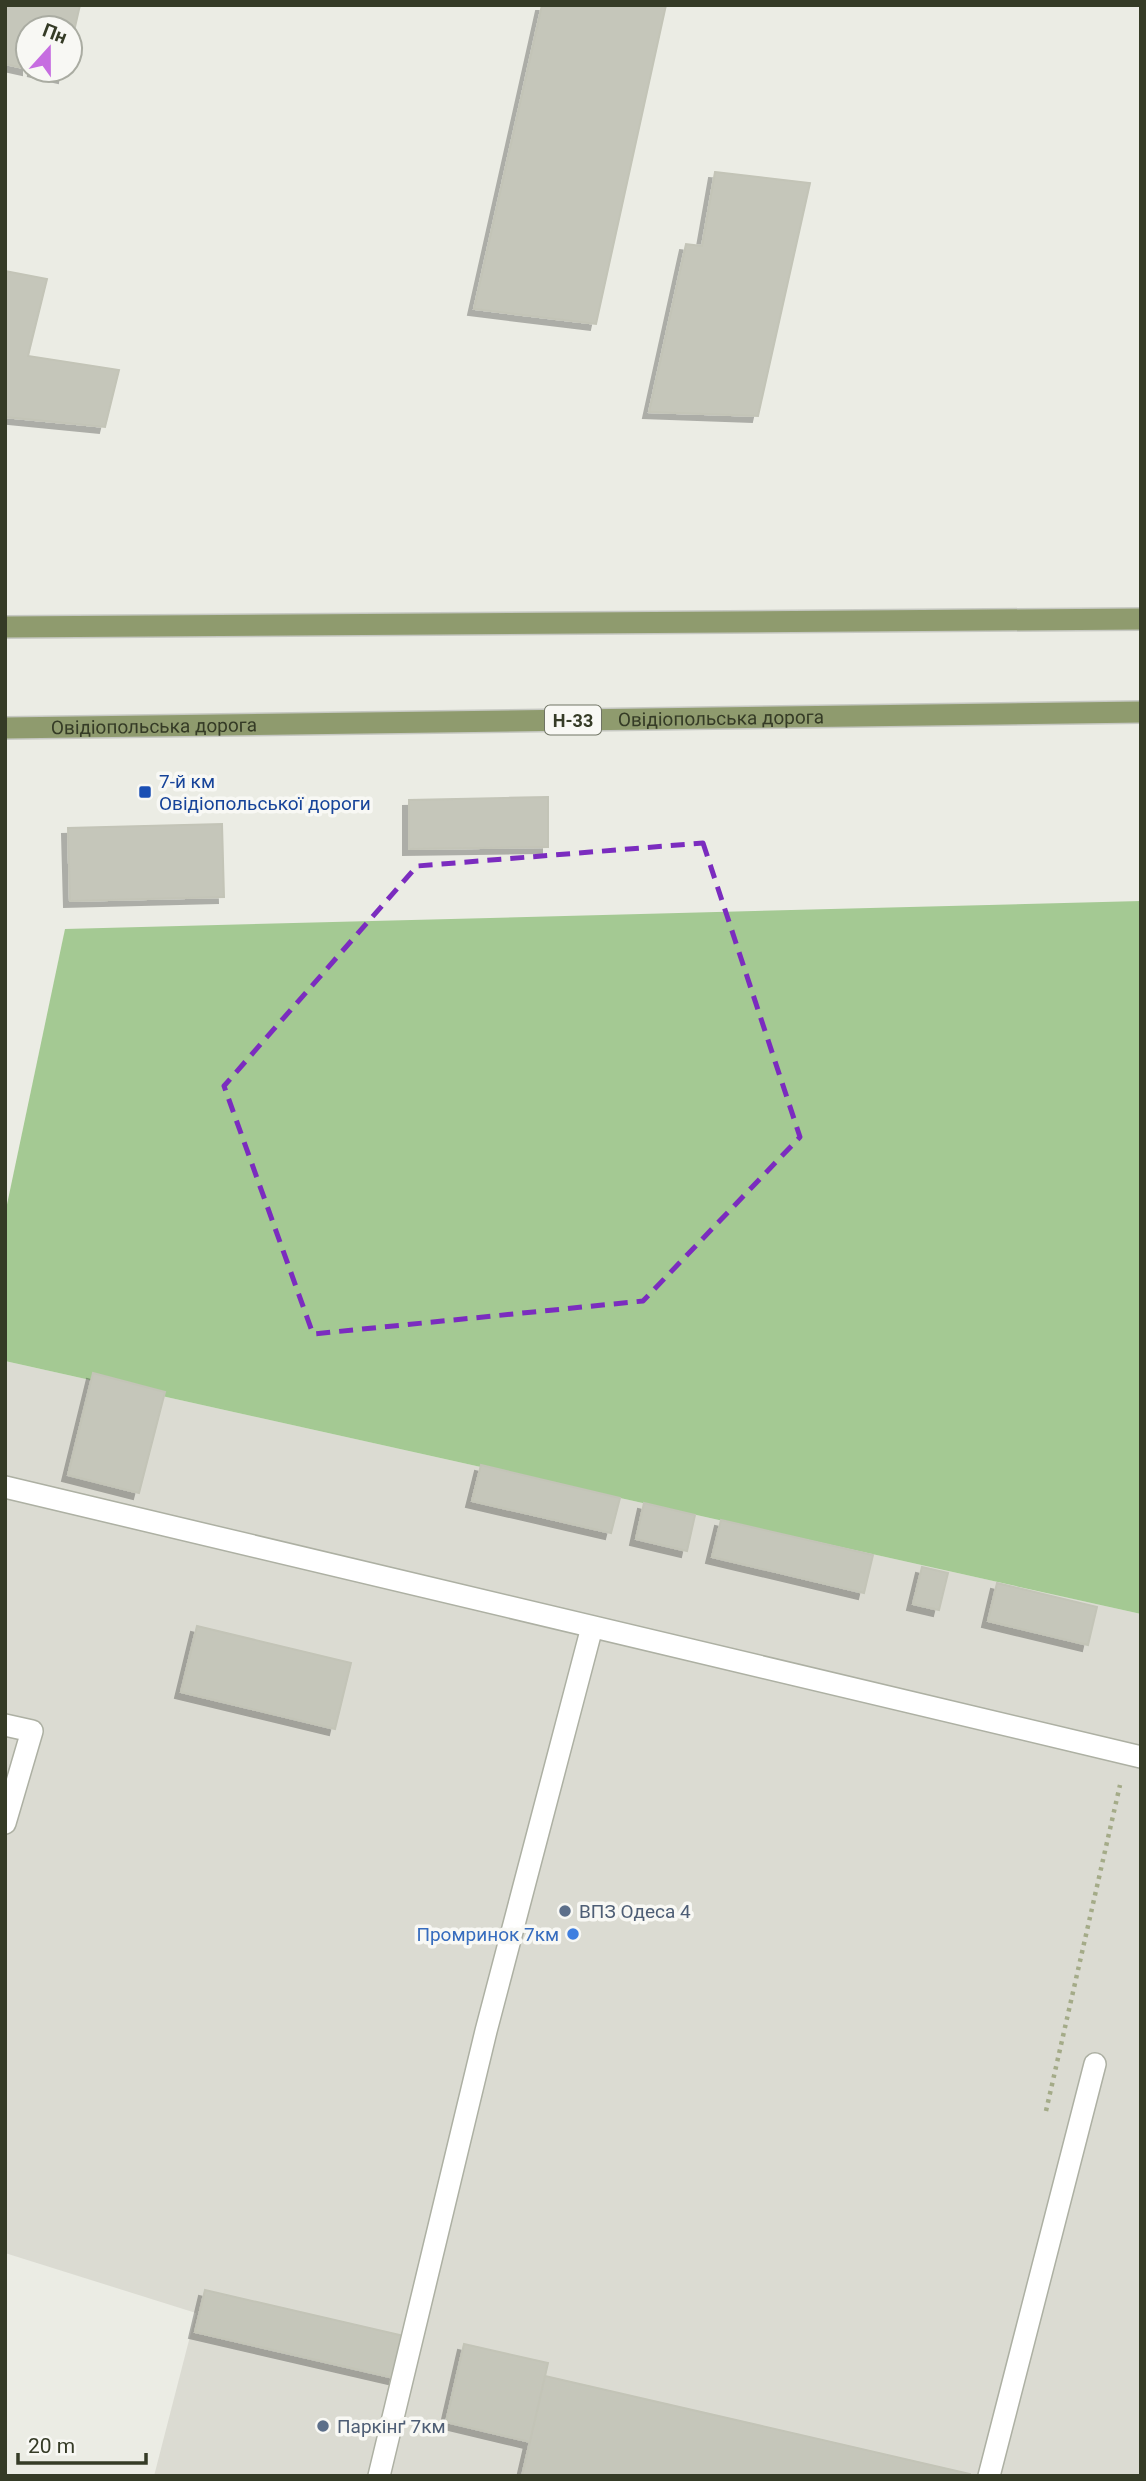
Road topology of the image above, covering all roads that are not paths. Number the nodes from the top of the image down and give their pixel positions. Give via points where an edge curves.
1 (1141, 619) edge
2 (5, 626) edge
3 (1141, 712) edge
4 (5, 729) edge
5 (5, 1487) edge
6 (592, 1627) junction
7 (5, 1725) edge
8 (1141, 1757) edge
9 (5, 1823) edge
10 (1095, 2064) dead end
11 (379, 2476) edge
12 (989, 2476) edge

1 - 2 main road
3 - 4 main road, Овідіопольська дорога / Н-33
5 - 6 lane
6 - 8 lane
6 - 11 lane via 486,2031
7 - 9 lane via 32,1731
10 - 12 lane

